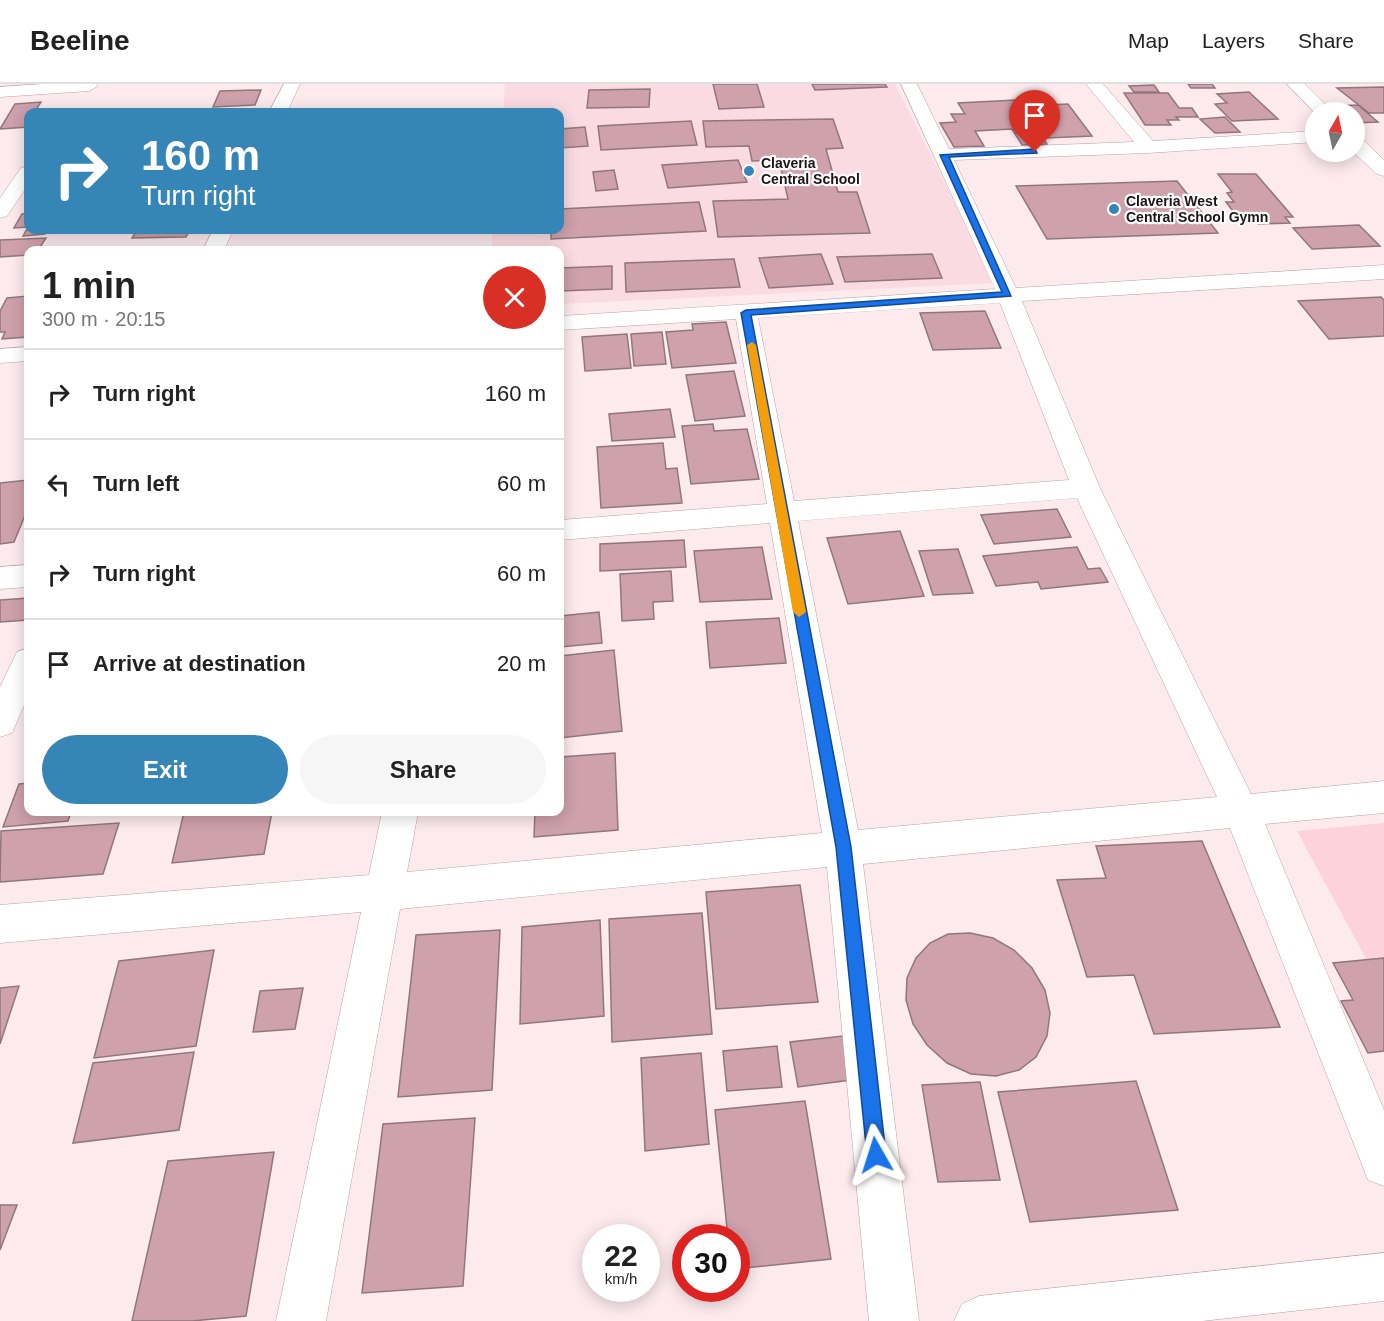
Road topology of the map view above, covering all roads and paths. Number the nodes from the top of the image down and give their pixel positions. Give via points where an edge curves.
1 (292, 84) edge
2 (909, 84) edge
3 (1094, 84) edge
4 (1295, 84) edge
5 (90, 85) edge
6 (0, 92) edge
7 (1314, 102) edge
8 (77, 104) dead end
9 (280, 108) edge
10 (1365, 133) edge
11 (1374, 133) dead end
12 (1305, 137) edge
13 (1148, 147) junction
14 (1365, 152) edge
15 (944, 155) junction
16 (1384, 170) edge
17 (24, 177) edge
18 (24, 203) edge
19 (2, 206) edge
20 (1384, 272) edge
21 (1008, 294) junction
22 (746, 313) junction
23 (564, 323) edge
24 (24, 354) edge
25 (0, 356) edge
26 (1086, 488) junction
27 (780, 511) junction
28 (564, 530) edge
29 (24, 576) edge
30 (0, 578) edge
31 (24, 670) edge
32 (0, 723) edge
33 (1384, 797) edge
34 (1242, 812) junction
35 (399, 816) edge
36 (843, 847) junction
37 (387, 892) junction
38 (0, 924) edge
39 (1384, 1164) edge
40 (1384, 1277) edge
41 (301, 1321) edge
42 (894, 1321) edge
43 (979, 1321) edge

1 - 9 street
2 - 15 street
3 - 13 street
4 - 7 street
5 - 6 street
5 - 8 street
10 - 11 street
12 - 13 street
13 - 15 street
14 - 16 street
15 - 21 street
17 - 19 street
18 - 19 street
20 - 21 street
21 - 22 street
21 - 26 street
22 - 23 street
22 - 27 street
24 - 25 street
26 - 27 street
26 - 34 street
27 - 28 street
27 - 36 street
29 - 30 street
31 - 32 street
33 - 34 street
34 - 36 street
34 - 39 street
35 - 37 street
36 - 37 street
36 - 42 street
37 - 38 street
37 - 41 street
40 - 43 street

